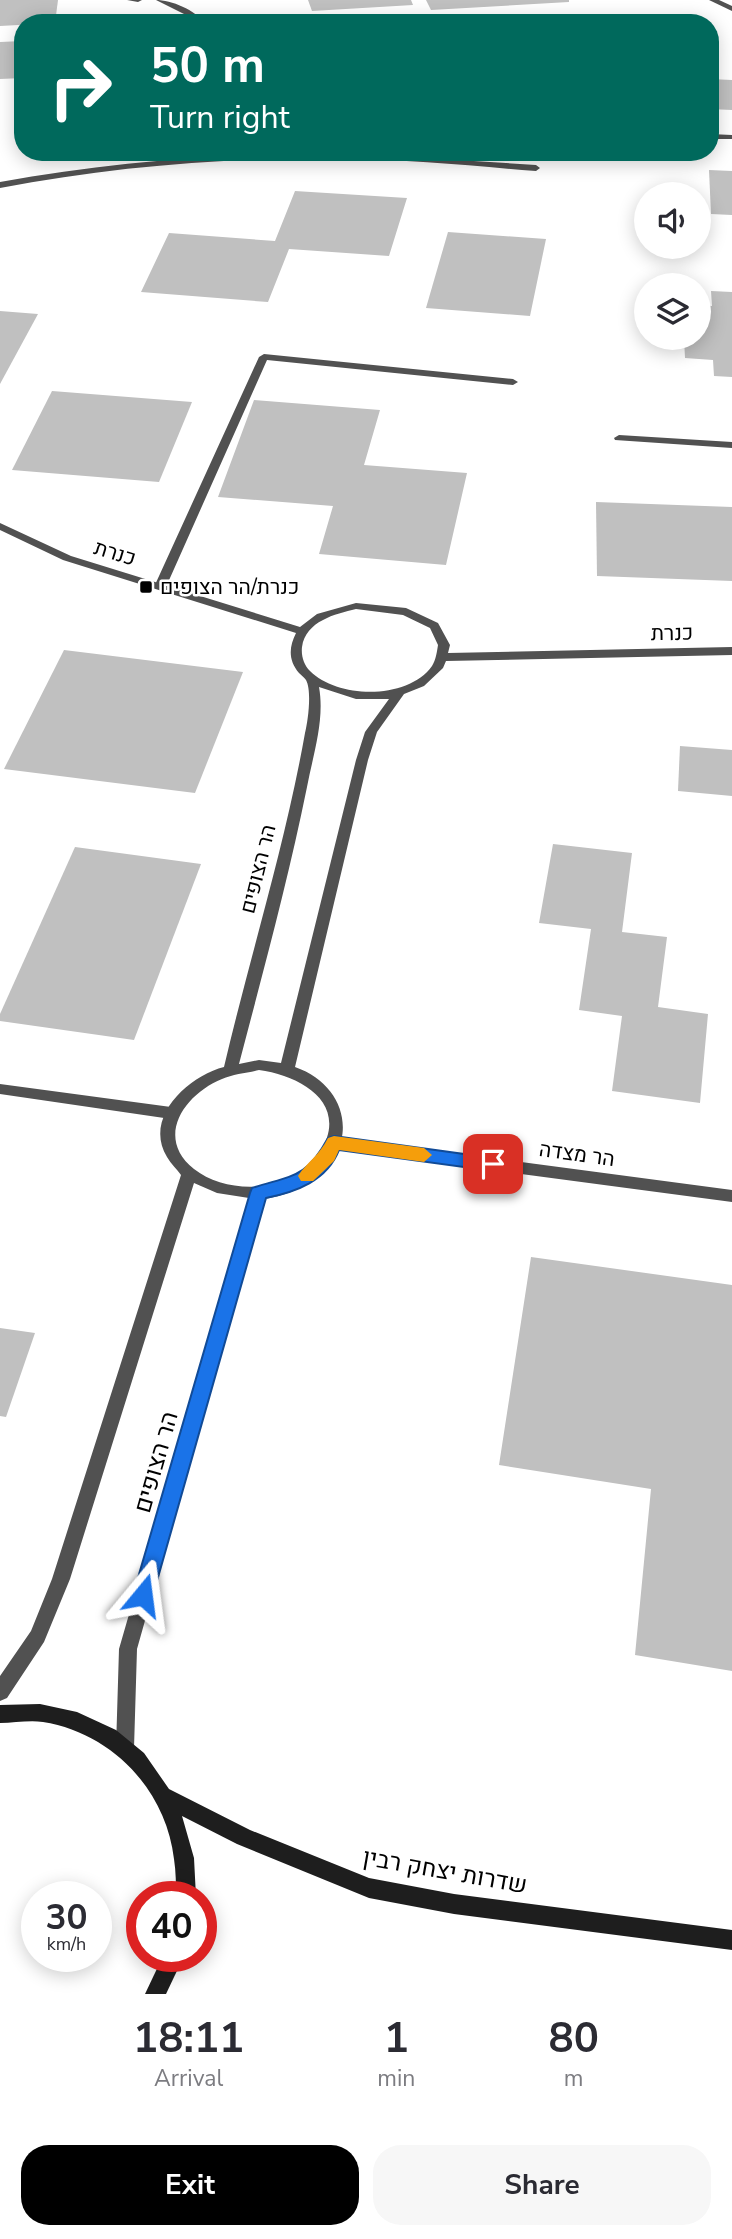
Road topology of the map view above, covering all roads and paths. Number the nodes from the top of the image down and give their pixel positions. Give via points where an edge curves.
1 (131, 0) edge
2 (138, 0) edge
3 (160, 0) edge
4 (713, 0) edge
5 (732, 9) edge
6 (189, 14) edge
7 (161, 161) edge
8 (420, 161) edge
9 (536, 169) dead end
10 (0, 185) edge
11 (513, 382) dead end
12 (619, 438) dead end
13 (732, 445) edge
14 (0, 526) edge
15 (160, 587) junction
16 (302, 631) junction
17 (732, 651) edge
18 (446, 657) junction
19 (312, 680) junction
20 (399, 693) junction
21 (231, 1067) junction
22 (287, 1069) junction
23 (0, 1089) edge
24 (171, 1113) junction
25 (334, 1143) junction
26 (189, 1174) junction
27 (258, 1193) junction
28 (732, 1196) edge
29 (0, 1692) edge
30 (0, 1714) edge
31 (125, 1748) junction
32 (166, 1797) junction
33 (185, 1881) edge
34 (732, 1940) edge
35 (166, 1972) edge
36 (155, 1994) edge

1 - 2 street
3 - 6 street
4 - 5 street
7 - 10 street
8 - 9 street
11 - 15 street via 264,357
12 - 13 street
14 - 15 street, כנרת via 67,558
15 - 16 street, כנרת
16 - 18 street via 315,620 356,606 402,609 436,629 445,642
16 - 19 street via 295,643 295,656
17 - 18 street, כנרת
18 - 20 street via 425,682
19 - 20 street via 352,695
19 - 21 street, הר הצופים via 314,719 289,843
20 - 22 street via 371,732 362,760
21 - 22 street
21 - 24 street via 204,1077 184,1093
22 - 25 street via 312,1080 328,1097 337,1117
23 - 24 street
24 - 26 street via 167,1136 174,1158
25 - 27 street via 312,1174 289,1186
25 - 28 street, הר מצדה
26 - 27 street via 210,1187
26 - 29 street via 61,1579 38,1636
27 - 31 street, הר הצופים via 128,1649
30 - 31 main road via 59,1717
31 - 32 main road
32 - 33 main road via 182,1836
32 - 34 main road, שדרות יצחק רבין via 244,1837 369,1888 454,1904
35 - 36 main road

